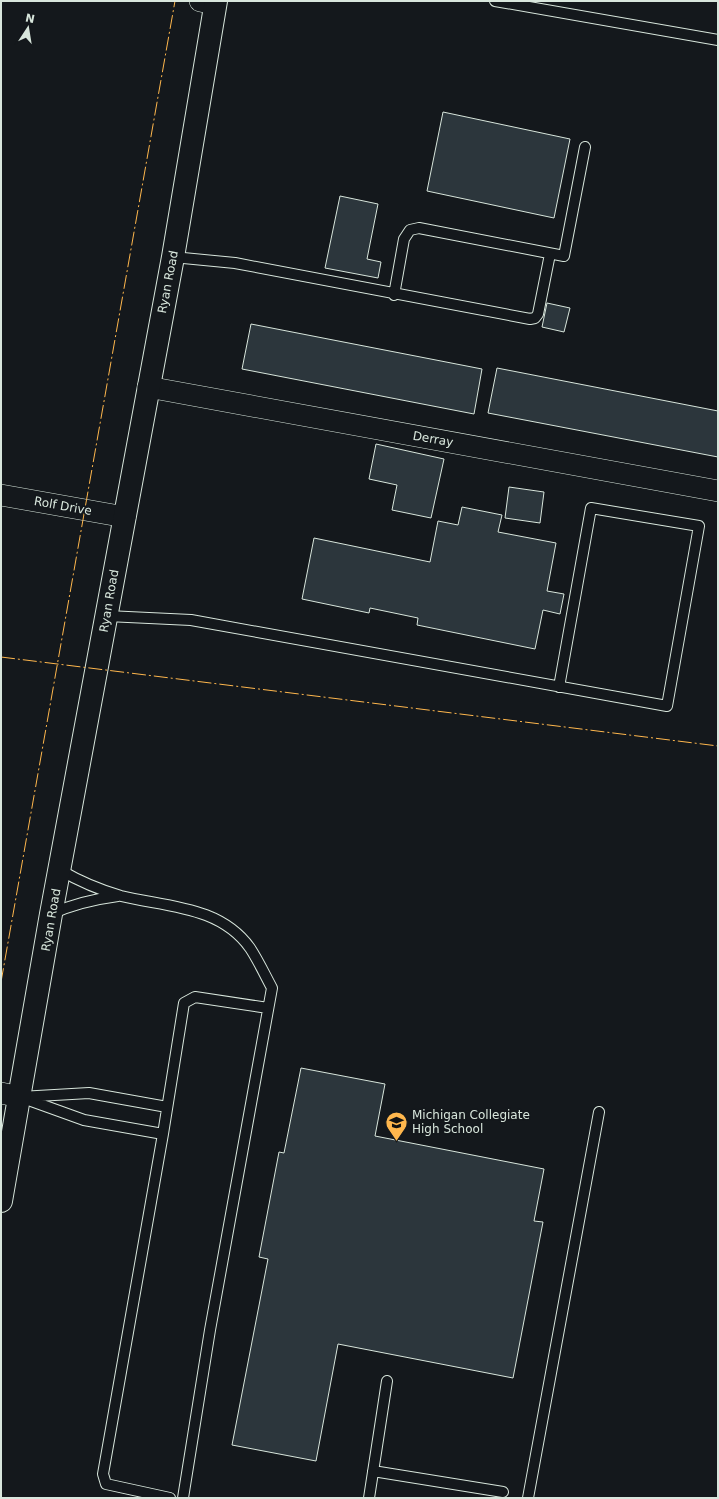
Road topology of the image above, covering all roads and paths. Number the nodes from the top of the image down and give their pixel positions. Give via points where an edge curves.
1 (495, 1) edge
2 (211, 2) edge
3 (718, 40) edge
4 (585, 147) dead end
5 (550, 254) junction
6 (173, 257) junction
7 (394, 295) junction
8 (148, 387) junction
9 (718, 491) edge
10 (1, 495) edge
11 (125, 517) junction
12 (107, 616) junction
13 (559, 687) junction
14 (60, 870) junction
15 (121, 895) junction
16 (51, 914) junction
17 (268, 1008) junction
18 (10, 1095) edge
19 (167, 1107) junction
20 (599, 1112) dead end
21 (163, 1134) junction
22 (1, 1201) edge
23 (387, 1381) dead end
24 (373, 1471) junction
25 (503, 1492) dead end
26 (170, 1498) edge
27 (183, 1498) edge
28 (369, 1498) edge
29 (528, 1498) edge

1 - 3 lane
2 - 6 main road, Ryan Road
4 - 5 lane via 564,256
5 - 7 lane via 538,314 535,318
5 - 7 lane via 419,228 410,230 404,239
6 - 7 lane via 235,264
6 - 8 main road, Ryan Road
8 - 9 street, Derray
8 - 11 main road, Ryan Road
10 - 11 street, Rolf Drive
11 - 12 main road, Ryan Road
12 - 13 lane via 191,620
12 - 14 main road, Ryan Road
13 - 13 lane via 667,706 699,526 591,508
14 - 15 lane via 77,880
14 - 16 main road, Ryan Road
15 - 16 lane via 71,905
15 - 17 lane via 178,906 212,916 233,930 249,947 272,988
16 - 18 main road, Ryan Road
17 - 19 lane via 195,997 184,1002
17 - 27 lane via 210,1330
18 - 19 lane via 89,1093
18 - 21 lane via 84,1120
18 - 22 main road, Ryan Road
19 - 21 lane
20 - 29 lane
21 - 26 lane via 103,1474 106,1484
23 - 24 lane
24 - 25 lane
24 - 28 lane

